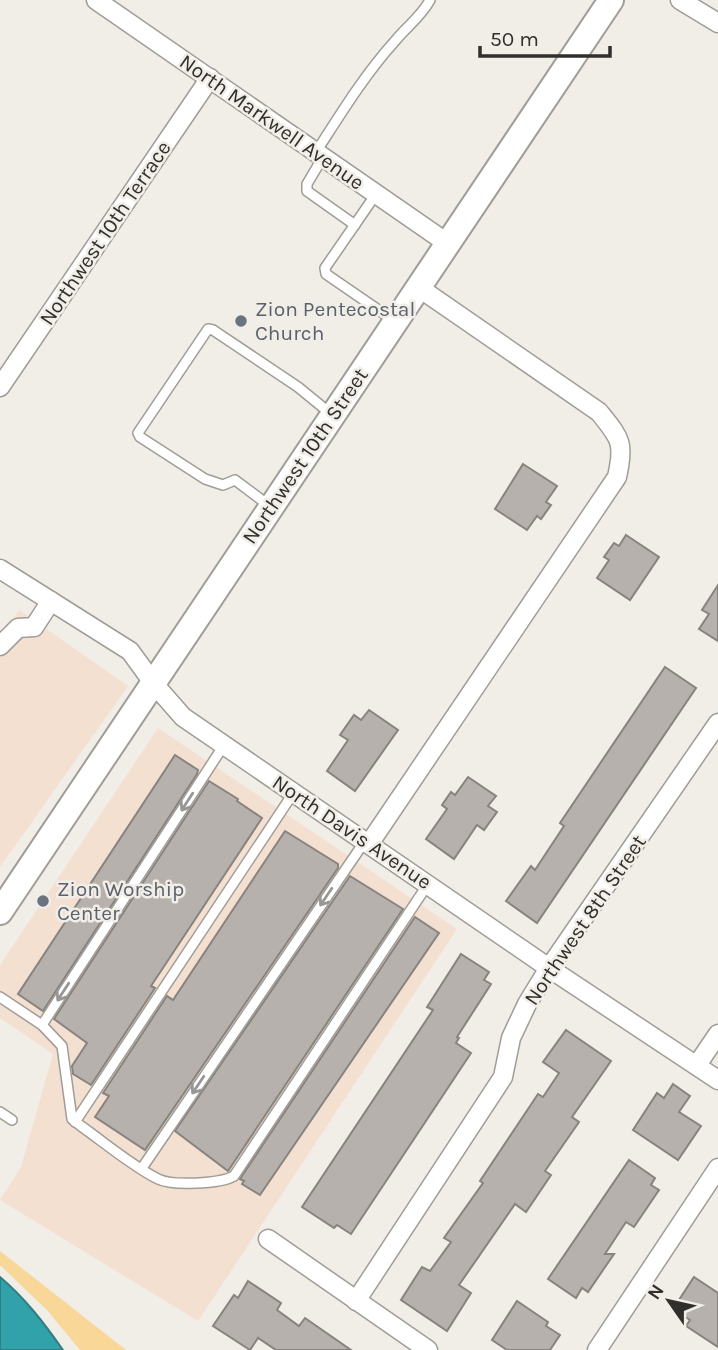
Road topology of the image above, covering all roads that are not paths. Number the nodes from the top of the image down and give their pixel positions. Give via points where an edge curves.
1 (96, 0) edge
2 (430, 0) edge
3 (680, 0) edge
4 (608, 1) edge
5 (718, 23) edge
6 (210, 78) junction
7 (320, 155) junction
8 (376, 194) junction
9 (355, 225) junction
10 (447, 243) junction
11 (418, 287) junction
12 (395, 321) junction
13 (0, 387) edge
14 (333, 415) junction
15 (272, 507) junction
16 (0, 569) edge
17 (51, 601) junction
18 (0, 646) edge
19 (154, 684) junction
20 (718, 723) edge
21 (224, 745) junction
22 (294, 792) junction
23 (367, 842) junction
24 (428, 884) junction
25 (0, 912) edge
26 (549, 968) junction
27 (0, 997) edge
28 (41, 1025) junction
29 (718, 1034) edge
30 (697, 1065) junction
31 (718, 1080) edge
32 (0, 1112) edge
33 (12, 1120) dead end
34 (75, 1122) junction
35 (142, 1168) junction
36 (718, 1168) edge
37 (268, 1239) dead end
38 (356, 1301) junction
39 (428, 1350) edge
40 (597, 1350) edge

1 - 6 street, North Markwell Avenue
2 - 7 lane via 342,112
3 - 5 street
4 - 10 main road, Northwest 10th Street
6 - 7 street, North Markwell Avenue
6 - 13 street, Northwest 10th Terrace
7 - 8 street, North Markwell Avenue
7 - 9 lane via 307,191
8 - 9 lane
8 - 10 street, North Markwell Avenue
9 - 12 lane via 325,268 326,274
10 - 11 main road, Northwest 10th Street
11 - 12 main road, Northwest 10th Street
11 - 23 street via 598,411 618,436 622,456 617,477
12 - 14 main road, Northwest 10th Street
14 - 15 main road, Northwest 10th Street
14 - 15 lane via 208,329 138,433 205,479 223,485 235,480
15 - 19 main road, Northwest 10th Street
16 - 17 street, North Davis Avenue
17 - 18 street via 34,627 18,628
17 - 19 street, North Davis Avenue via 130,651
19 - 21 street, North Davis Avenue via 183,717
19 - 25 main road, Northwest 10th Street
20 - 26 street, Northwest 8th Street
21 - 22 street, North Davis Avenue
21 -> 28 lane
22 - 23 street, North Davis Avenue
22 - 34 lane
23 - 24 street, North Davis Avenue
23 -> 35 lane
24 - 26 street, North Davis Avenue
24 - 35 lane via 234,1176 211,1184 161,1181
26 - 30 street, North Davis Avenue
26 - 38 street, Northwest 8th Street via 511,1038 503,1077
27 - 28 lane
28 - 34 lane via 62,1046
29 - 30 street
30 - 31 street, North Davis Avenue
32 - 33 lane
34 - 35 lane
36 - 40 street
37 - 38 street
38 - 39 street

